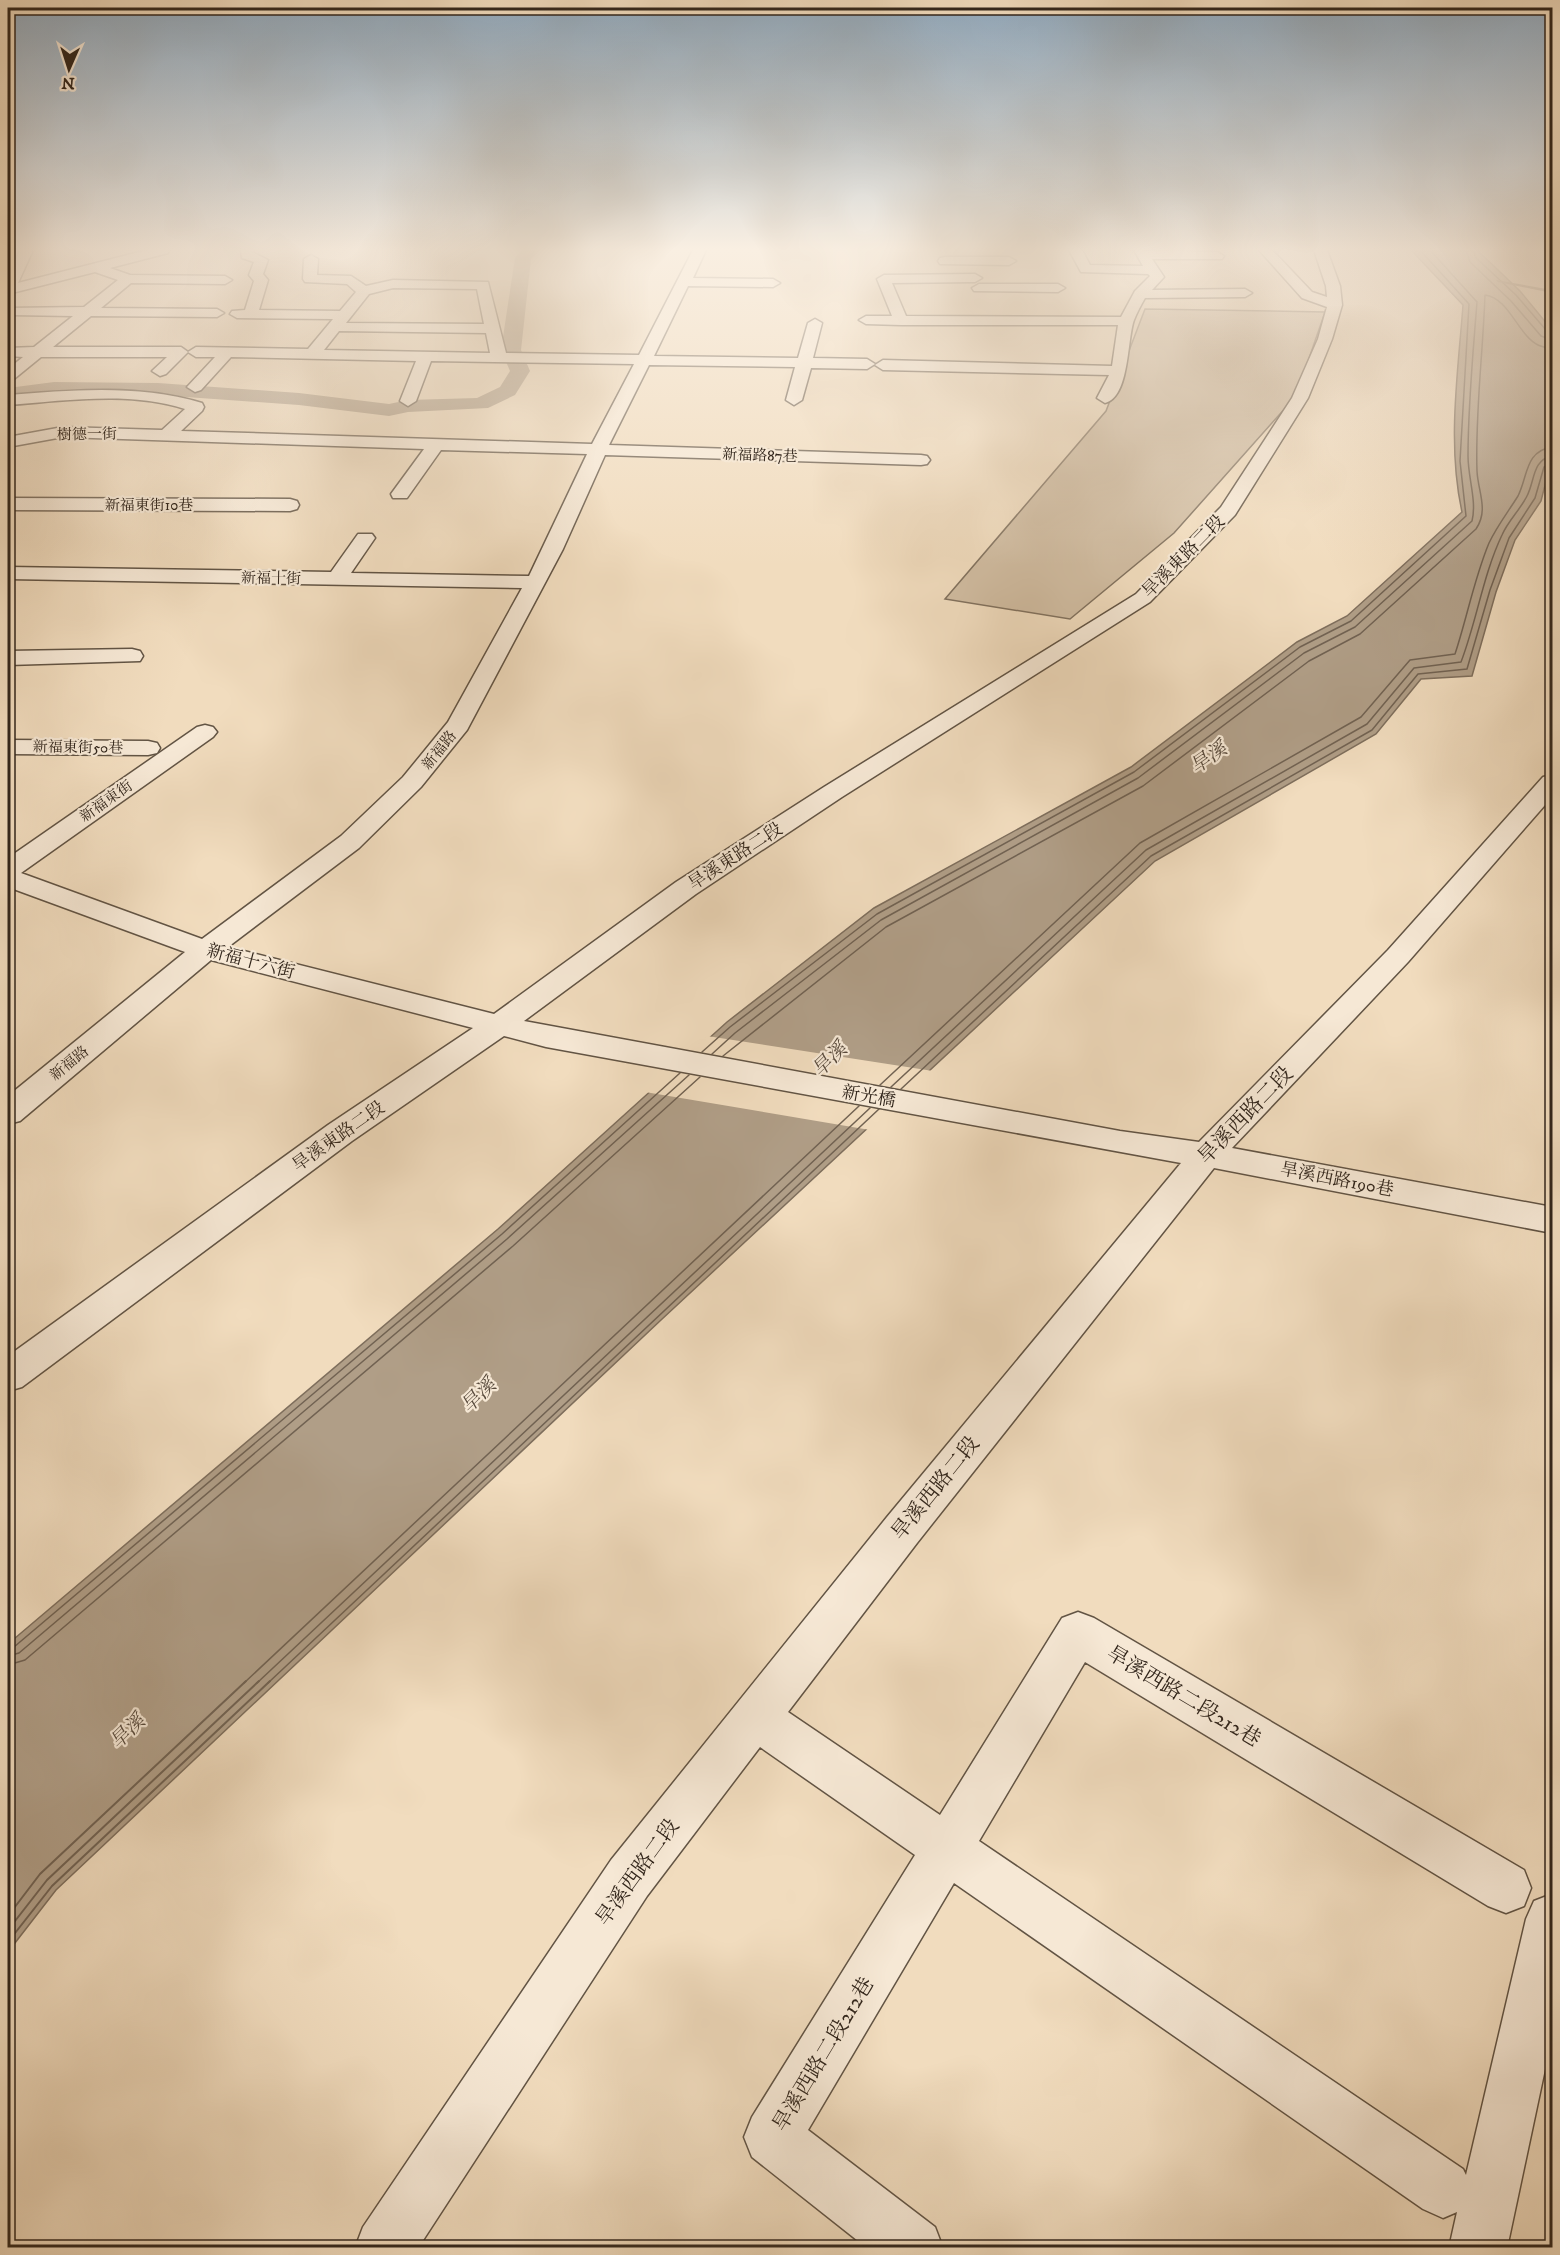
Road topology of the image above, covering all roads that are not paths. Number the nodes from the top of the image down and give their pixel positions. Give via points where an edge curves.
1 (33, 355) edge
2 (177, 355) edge
3 (224, 355) edge
4 (338, 355) edge
5 (648, 355) edge
6 (807, 355) edge
7 (1121, 355) edge
8 (1318, 355) edge
9 (425, 356) junction
10 (499, 357) joint
11 (646, 359) junction
12 (806, 362) junction
13 (867, 364) dead end
14 (883, 365) dead end
15 (160, 371) dead end
16 (1119, 371) junction
17 (8, 376) edge
18 (195, 387) dead end
19 (1105, 398) dead end
20 (8, 400) edge
21 (794, 400) dead end
22 (408, 401) dead end
23 (167, 435) junction
24 (8, 442) edge
25 (436, 444) junction
26 (598, 450) junction
27 (921, 460) dead end
28 (400, 494) dead end
29 (8, 504) edge
30 (290, 505) dead end
31 (365, 538) dead end
32 (8, 573) edge
33 (337, 579) junction
34 (535, 582) junction
35 (132, 656) dead end
36 (8, 658) edge
37 (206, 732) dead end
38 (8, 747) edge
39 (148, 748) dead end
40 (1549, 791) edge
41 (8, 870) edge
42 (8, 878) edge
43 (206, 950) junction
44 (500, 1024) junction
45 (546, 1037) joint
46 (8, 1113) edge
47 (1120, 1142) joint
48 (1206, 1155) junction
49 (1552, 1220) edge
50 (8, 1376) edge
51 (756, 1717) junction
52 (946, 1848) junction
53 (1506, 1888) dead end
54 (1552, 1919) edge
55 (1443, 2189) dead end
56 (384, 2247) edge
57 (914, 2247) edge
58 (1478, 2247) edge

1 - 17 street
2 - 15 street
3 - 18 street
4 - 9 street
5 - 11 street, 新福路
6 - 12 street
7 - 16 street
8 - 44 street, 旱溪東路二段 via 1300,398 1228,511 1143,598 686,888
9 - 10 street
9 - 22 street
10 - 11 street
11 - 12 street
11 - 26 street, 新福路
12 - 13 street
12 - 21 street
14 - 16 street
16 - 19 street
20 - 23 street via 165,398 196,407
23 - 24 street, 樹德一街 via 63,432
23 - 25 street, 樹德一街
25 - 26 street, 新福路87巷
25 - 28 street
26 - 27 street, 新福路87巷
26 - 34 street, 新福路
29 - 30 street, 新福東街10巷
31 - 33 street
32 - 33 street, 新福十街
33 - 34 street, 新福十街
34 - 43 street, 新福路 via 459,725 412,782 350,842
35 - 36 street
37 - 41 street, 新福東街
38 - 39 street, 新福東街50巷
40 - 48 street, 旱溪西路二段 via 1398,956
42 - 43 street, 新福十六街
43 - 44 street, 新福十六街
43 - 46 street, 新福路
44 - 45 street, 新福十六街
44 - 50 street, 旱溪東路二段 via 340,1133
45 - 47 street, 新光橋
47 - 48 street, 旱溪西路190巷
48 - 49 street, 旱溪西路190巷
48 - 51 street, 旱溪西路二段 via 917,1511
51 - 52 street
51 - 56 street, 旱溪西路二段 via 629,1878
52 - 53 street, 旱溪西路二段212巷 via 1078,1633
52 - 55 street
52 - 57 street, 旱溪西路二段212巷 via 772,2137
54 - 58 street

